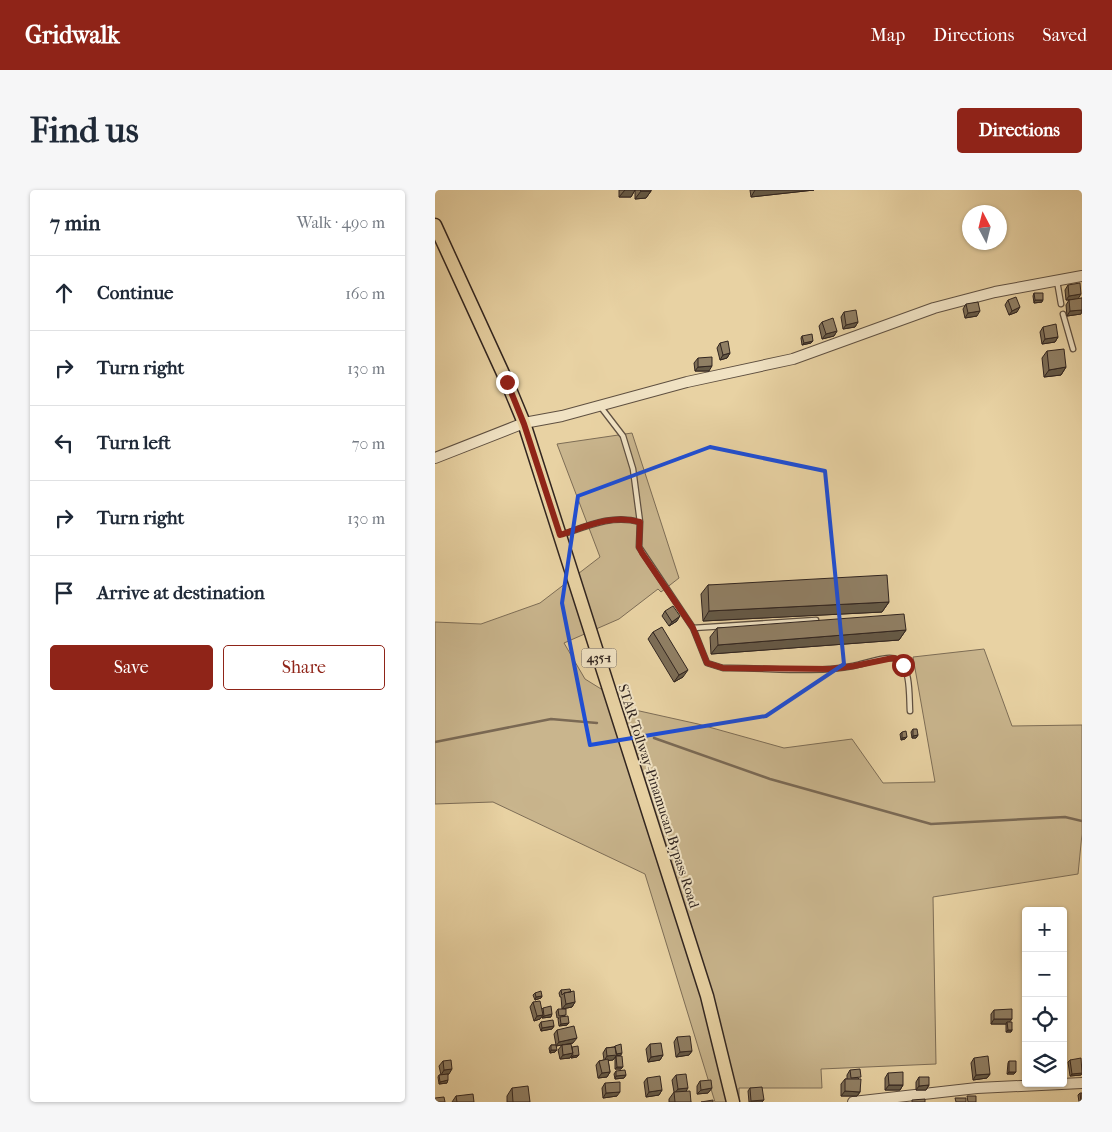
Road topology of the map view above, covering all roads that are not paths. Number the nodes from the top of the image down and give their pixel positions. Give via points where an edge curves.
1 (435, 225) edge
2 (1082, 276) edge
3 (1057, 281) junction
4 (1061, 304) dead end
5 (1063, 314) dead end
6 (1073, 349) dead end
7 (600, 405) junction
8 (524, 424) junction
9 (435, 458) edge
10 (640, 522) junction
11 (560, 535) junction
12 (818, 620) edge
13 (693, 628) junction
14 (910, 710) dead end
15 (1082, 1083) edge
16 (733, 1102) edge
17 (853, 1102) edge

1 - 8 main road, STAR Tollway-Pinamucan Bypass Road / 435-1
2 - 3 street
3 - 4 lane
3 - 7 street via 995,292 934,308 793,359
5 - 6 lane
7 - 8 street
7 - 10 lane via 623,436 633,469
8 - 9 street
8 - 11 main road, STAR Tollway-Pinamucan Bypass Road / 435-1
10 - 11 lane via 614,519
10 - 13 lane via 639,547
11 - 16 main road, STAR Tollway-Pinamucan Bypass Road / 435-1 via 707,996
12 - 13 lane
13 - 14 lane via 707,663 723,668 831,669 897,659 907,676
15 - 17 street via 977,1088

